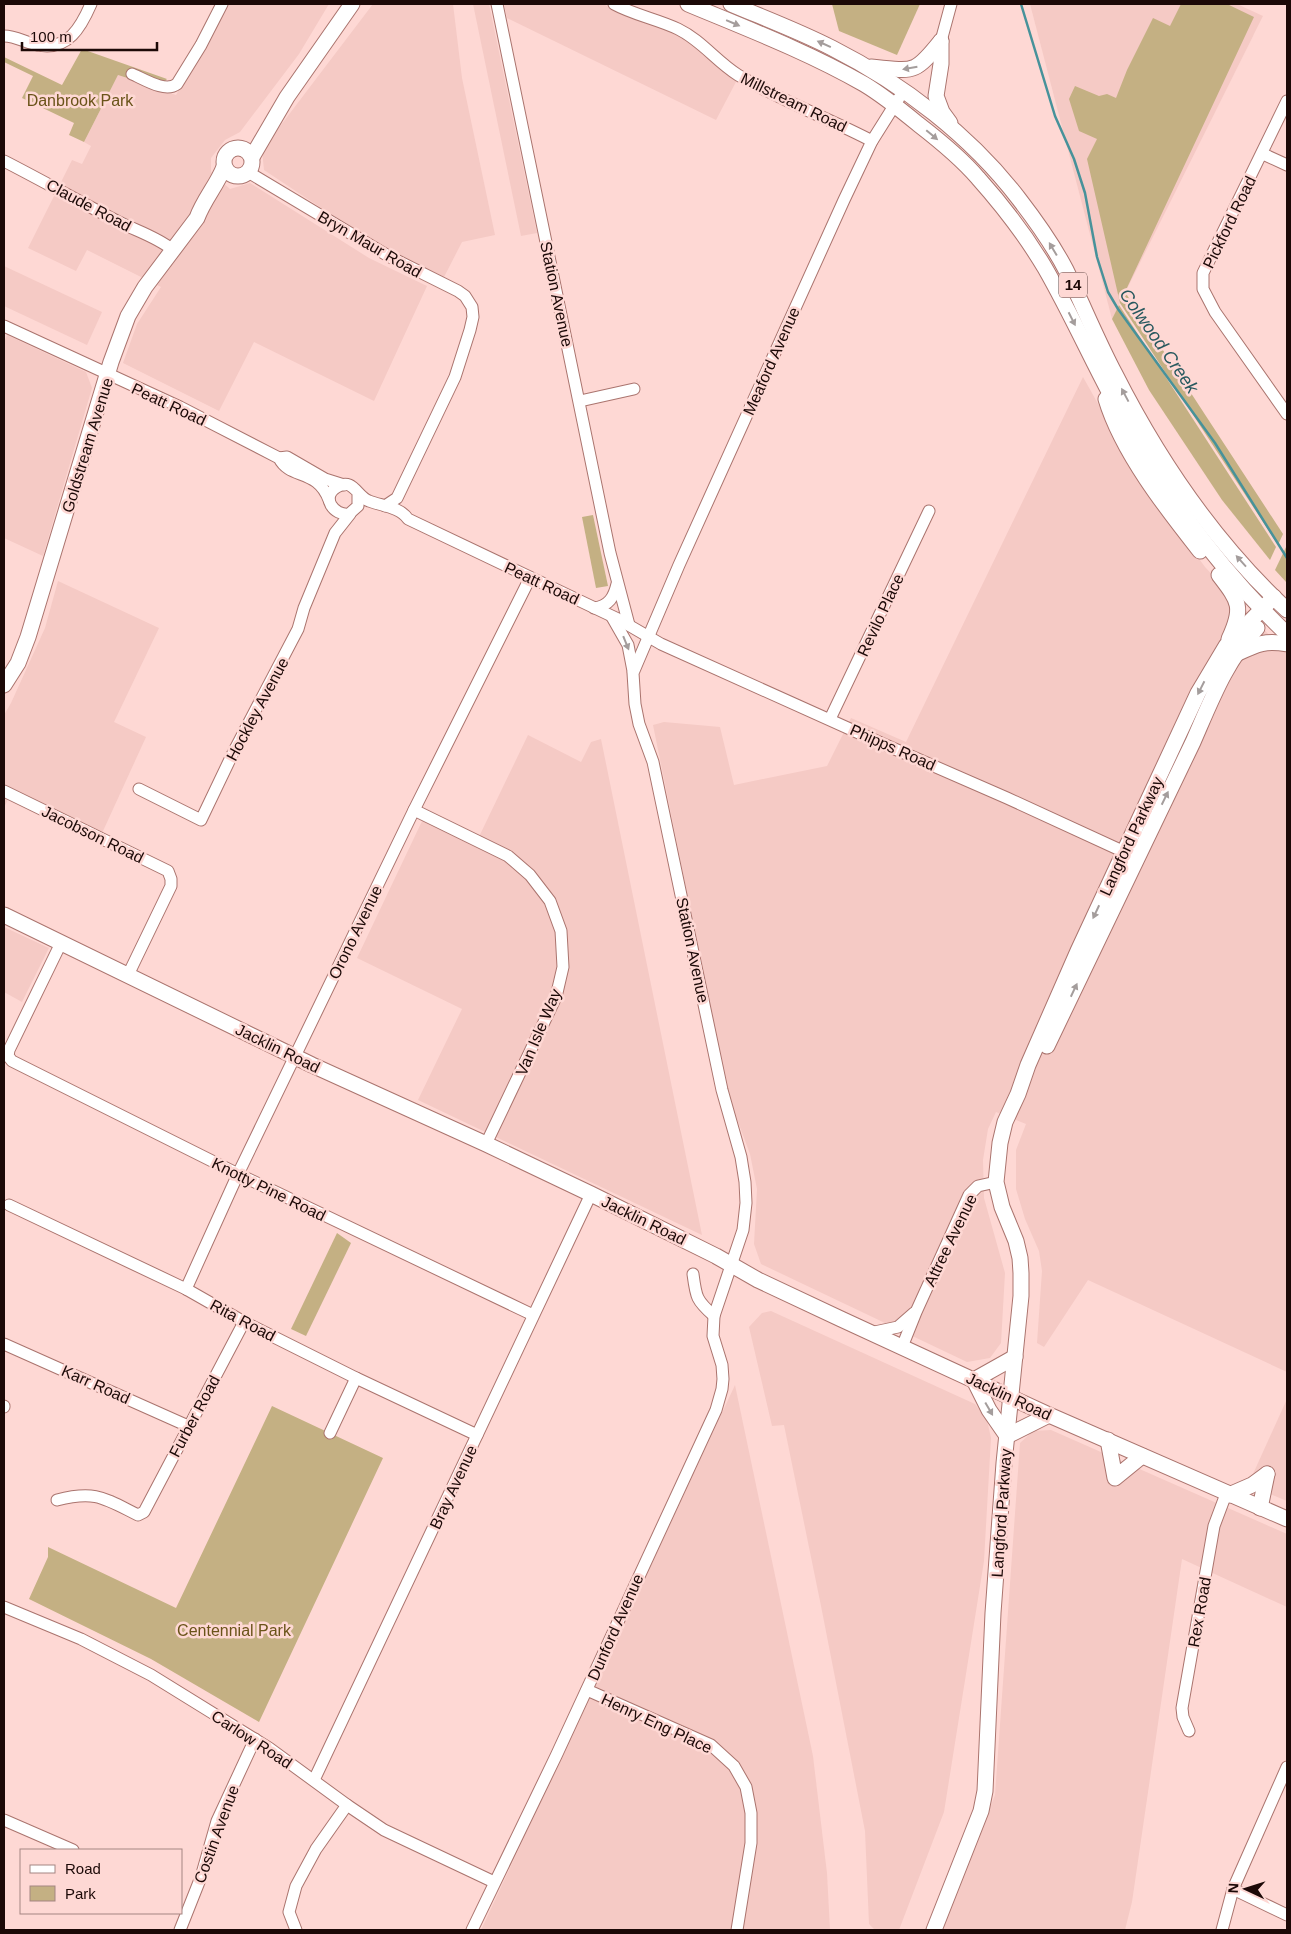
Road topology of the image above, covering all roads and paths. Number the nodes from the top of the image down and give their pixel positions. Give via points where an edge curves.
1 (91, 4) edge
2 (222, 4) edge
3 (352, 4) edge
4 (497, 4) edge
5 (614, 4) edge
6 (688, 4) edge
7 (731, 4) edge
8 (951, 4) edge
9 (4, 36) edge
10 (942, 41) junction
11 (867, 66) junction
12 (132, 74) dead end
13 (904, 91) junction
14 (1287, 101) edge
15 (894, 104) junction
16 (958, 133) junction
17 (872, 141) junction
18 (1262, 154) junction
19 (4, 162) edge
20 (242, 164) junction
21 (1287, 165) edge
22 (173, 250) junction
23 (4, 326) edge
24 (1096, 367) junction
25 (107, 375) junction
26 (634, 389) dead end
27 (580, 401) junction
28 (1287, 414) edge
29 (279, 458) junction
30 (344, 485) junction
31 (358, 494) junction
32 (397, 498) junction
33 (331, 504) junction
34 (385, 506) junction
35 (929, 511) dead end
36 (353, 512) junction
37 (404, 515) junction
38 (335, 533) junction
39 (530, 578) junction
40 (617, 584) junction
41 (1281, 604) edge
42 (594, 608) junction
43 (1265, 613) junction
44 (612, 616) junction
45 (629, 625) junction
46 (1287, 634) edge
47 (649, 636) junction
48 (1287, 644) edge
49 (1231, 650) junction
50 (633, 673) junction
51 (4, 685) edge
52 (830, 719) junction
53 (139, 789) dead end
54 (4, 791) edge
55 (414, 810) junction
56 (1130, 855) junction
57 (4, 915) edge
58 (61, 943) junction
59 (128, 975) junction
60 (295, 1057) junction
61 (486, 1144) junction
62 (238, 1174) junction
63 (996, 1182) junction
64 (591, 1194) junction
65 (9, 1205) dead end
66 (731, 1265) junction
67 (693, 1274) dead end
68 (186, 1290) junction
69 (916, 1312) junction
70 (533, 1315) junction
71 (714, 1316) junction
72 (244, 1322) junction
73 (870, 1333) junction
74 (4, 1344) edge
75 (902, 1348) junction
76 (1015, 1357) junction
77 (356, 1378) junction
78 (974, 1380) junction
79 (1011, 1397) junction
80 (1049, 1415) junction
81 (188, 1426) junction
82 (330, 1433) dead end
83 (477, 1435) junction
84 (1007, 1436) junction
85 (1108, 1440) junction
86 (1142, 1456) junction
87 (1228, 1494) junction
88 (57, 1500) dead end
89 (1260, 1508) junction
90 (1287, 1519) edge
91 (4, 1607) edge
92 (587, 1690) junction
93 (1189, 1731) dead end
94 (255, 1740) junction
95 (1287, 1767) edge
96 (314, 1780) junction
97 (1282, 1791) edge
98 (347, 1805) junction
99 (4, 1820) edge
100 (71, 1849) edge
101 (494, 1882) junction
102 (1233, 1889) junction
103 (1287, 1916) edge
104 (180, 1930) edge
105 (296, 1930) edge
106 (472, 1930) edge
107 (737, 1930) edge
108 (934, 1930) edge
109 (1222, 1930) edge

1 - 9 street via 77,32 56,45 39,45
2 - 12 street via 201,45 172,88
3 - 20 main road, Goldstream Avenue
4 - 27 street, Station Avenue
5 - 17 street, Millstream Road via 679,30 736,74
6 -> 15 main road, 14 via 804,53
11 -> 7 main road, 14
8 - 10 street
10 -> 11 main road via 923,64 913,69
10 - 16 main road via 936,96 942,112
11 - 13 main road, 14
13 - 15 street, Meaford Avenue
13 - 16 main road, 14
14 - 18 street, Pickford Road
15 - 17 street, Meaford Avenue
15 -> 24 main road, 14 via 953,152 1014,222 1044,267
41 -> 16 main road, 14 via 1234,554 1164,461 1139,420 1065,268 1044,234 1019,198
17 - 47 street, Meaford Avenue
18 - 21 street
18 - 28 street, Pickford Road via 1203,273 1204,289 1215,312
19 - 22 street, Claude Road via 128,227 160,240
20 - 22 main road, Goldstream Avenue via 209,210 198,218
20 - 32 street, Bryn Maur Road via 364,243 458,291 472,308 472,326 459,367
22 - 25 main road, Goldstream Avenue via 128,316
23 - 25 street, Peatt Road
24 - 43 main road, 14 via 1156,473 1231,576
24 - 49 main road via 1112,421 1142,471 1174,519 1235,597 1238,610
25 - 29 street, Peatt Road
25 - 51 main road, Goldstream Avenue via 28,637 18,663
26 - 27 street
27 - 40 street, Station Avenue
29 - 30 street, Peatt Road via 287,456 325,479
29 - 33 street, Peatt Road via 283,466 319,483
30 - 31 street, Peatt Road via 354,487
30 - 33 street via 334,489
31 - 34 street, Peatt Road
31 - 36 street via 359,501
32 - 34 street
32 - 37 street
33 - 36 street, Peatt Road via 341,514
33 - 38 street, Hockley Avenue
34 - 37 street, Peatt Road
35 - 52 street, Revilo Place
36 - 37 street, Peatt Road via 374,508 401,518
36 - 38 street, Hockley Avenue
37 - 39 street, Peatt Road
38 - 53 street, Hockley Avenue via 298,629 200,820
39 - 42 street, Peatt Road
39 - 55 street, Orono Avenue
40 - 42 street via 612,599 602,607
40 - 45 street, Station Avenue
41 - 43 main road, Langford Parkway
42 - 44 street, Peatt Road
43 - 46 main road, 14
43 - 49 main road, Langford Parkway
44 - 45 street, Peatt Road
44 -> 50 street via 628,646
45 - 47 street, Peatt Road
47 - 50 street, Station Avenue
47 - 52 street, Phipps Road
48 - 49 main road via 1259,643
49 - 56 main road, Langford Parkway via 1198,693
50 - 66 street, Station Avenue via 639,724 653,762 722,1090 744,1169 746,1203 743,1230
52 - 56 street, Phipps Road
54 - 59 street, Jacobson Road via 168,871 172,886
55 - 60 street, Orono Avenue
55 - 61 street, Van Isle Way via 508,856 530,875 550,901 561,931 563,968 556,997
56 - 63 main road, Langford Parkway via 1028,1065 1001,1136
57 - 58 main road, Jacklin Road
58 - 59 main road, Jacklin Road
58 - 62 street, Knotty Pine Road via 8,1056 17,1065
59 - 60 main road, Jacklin Road
60 - 61 main road, Jacklin Road
60 - 62 street, Orono Avenue
61 - 64 main road, Jacklin Road
62 - 68 street, Orono Avenue
62 - 70 street, Knotty Pine Road
63 - 69 street, Attree Avenue via 978,1186 969,1195
63 - 76 main road, Langford Parkway via 1002,1208 1016,1241 1021,1273
64 - 66 main road, Jacklin Road
64 - 70 street, Bray Avenue
65 - 68 street, Rita Road
66 - 71 street, Dunford Avenue
66 - 73 main road, Jacklin Road
67 - 71 street via 700,1303
68 - 72 street, Rita Road
69 - 73 street, Attree Avenue via 898,1327
69 - 75 street, Attree Avenue
70 - 83 street, Bray Avenue
71 - 92 street, Dunford Avenue via 713,1336 722,1364 720,1399
72 - 77 street, Rita Road
72 - 81 street, Furber Road
73 - 75 main road, Jacklin Road
74 - 81 street, Karr Road
75 - 78 main road, Jacklin Road
76 - 78 main road
76 - 79 main road, Langford Parkway
77 - 82 street
77 - 83 street, Rita Road
78 - 79 main road, Jacklin Road
78 -> 84 main road
79 - 80 main road, Jacklin Road
79 - 84 main road, Langford Parkway
80 - 84 main road
80 - 85 main road, Jacklin Road
81 - 88 street, Furber Road via 144,1512 138,1515 100,1497 78,1495
83 - 96 street, Bray Avenue
84 - 108 main road, Langford Parkway via 993,1613 985,1791 981,1811
85 - 86 main road, Jacklin Road
85 - 86 main road via 1115,1478
86 - 87 main road, Jacklin Road
87 - 89 main road, Jacklin Road
87 - 89 main road via 1267,1474
87 - 93 street, Rex Road via 1214,1526 1182,1708
89 - 90 main road, Jacklin Road
91 - 94 street, Carlow Road via 151,1675
92 - 101 street, Dunford Avenue
92 - 107 street, Henry Eng Place via 711,1745 734,1766 746,1788 751,1813 751,1843
94 - 96 street, Carlow Road
94 - 104 street, Costin Avenue via 217,1821 203,1871
95 - 97 street
96 - 98 street, Carlow Road
97 - 102 street
98 - 101 street, Carlow Road via 384,1830
98 - 105 street via 316,1849 296,1886 289,1912
99 - 100 street
101 - 106 street, Dunford Avenue
102 - 103 street
102 - 109 street

